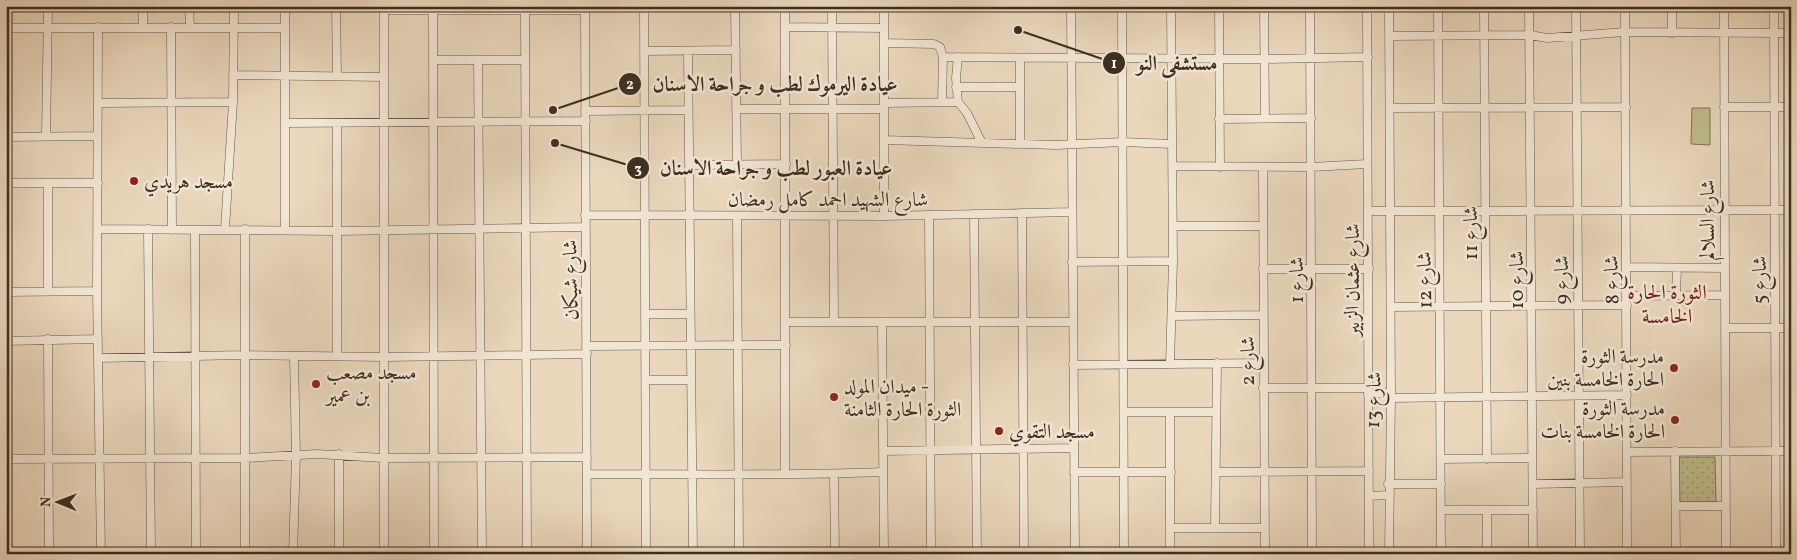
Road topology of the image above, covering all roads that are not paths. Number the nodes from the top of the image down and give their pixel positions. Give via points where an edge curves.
1 (48, 6) edge
2 (143, 6) edge
3 (190, 6) edge
4 (234, 6) edge
5 (285, 6) edge
6 (336, 6) edge
7 (644, 6) edge
8 (734, 6) edge
9 (785, 6) edge
10 (832, 6) edge
11 (884, 6) edge
12 (1071, 6) edge
13 (1122, 6) edge
14 (1171, 6) edge
15 (1219, 6) edge
16 (1264, 6) edge
17 (1310, 6) edge
18 (1367, 6) edge
19 (1389, 6) edge
20 (1438, 6) edge
21 (1484, 6) edge
22 (1529, 6) edge
23 (1576, 6) edge
24 (1625, 6) edge
25 (1672, 6) edge
26 (1724, 6) edge
27 (1774, 6) edge
28 (384, 8) edge
29 (475, 8) edge
30 (585, 8) edge
31 (433, 10) junction
32 (525, 10) junction
33 (48, 27) junction
34 (98, 27) junction
35 (143, 27) junction
36 (171, 27) junction
37 (190, 27) junction
38 (785, 27) junction
39 (832, 27) junction
40 (6, 28) edge
41 (233, 28) junction
42 (285, 28) junction
43 (884, 28) junction
44 (1624, 32) junction
45 (1724, 32) junction
46 (1791, 32) edge
47 (1672, 33) junction
48 (1773, 33) junction
49 (1439, 35) junction
50 (1484, 35) junction
51 (1530, 35) junction
52 (1576, 35) junction
53 (1389, 36) junction
54 (884, 43) junction
55 (736, 50) junction
56 (644, 51) junction
57 (688, 51) junction
58 (943, 57) junction
59 (958, 57) junction
60 (1368, 57) junction
61 (1020, 58) junction
62 (1171, 58) junction
63 (1072, 59) junction
64 (1123, 59) junction
65 (1219, 59) junction
66 (1264, 59) junction
67 (1311, 59) junction
68 (433, 60) junction
69 (478, 60) junction
70 (525, 60) junction
71 (233, 75) junction
72 (286, 76) junction
73 (337, 76) junction
74 (384, 77) junction
75 (956, 87) junction
76 (1020, 87) junction
77 (171, 102) junction
78 (233, 102) junction
79 (942, 102) junction
80 (958, 102) junction
81 (99, 103) junction
82 (884, 106) junction
83 (1626, 107) junction
84 (1724, 107) junction
85 (1791, 107) edge
86 (833, 108) junction
87 (1390, 108) junction
88 (1530, 108) junction
89 (1576, 108) junction
90 (1774, 108) junction
91 (736, 109) junction
92 (785, 109) junction
93 (1485, 109) junction
94 (688, 110) junction
95 (1438, 110) junction
96 (586, 111) junction
97 (645, 111) junction
98 (1265, 118) junction
99 (1311, 118) junction
100 (1219, 119) junction
101 (526, 121) junction
102 (586, 121) junction
103 (479, 122) junction
104 (285, 123) junction
105 (337, 123) junction
106 (384, 123) junction
107 (432, 123) junction
108 (46, 136) junction
109 (97, 136) junction
110 (6, 137) edge
111 (884, 140) junction
112 (1123, 142) junction
113 (982, 143) junction
114 (1020, 144) junction
115 (1172, 144) junction
116 (1070, 145) junction
117 (786, 164) junction
118 (1367, 164) junction
119 (690, 165) junction
120 (737, 165) junction
121 (1172, 166) junction
122 (1220, 167) junction
123 (1263, 167) junction
124 (1311, 167) junction
125 (6, 183) edge
126 (48, 183) junction
127 (98, 183) junction
128 (1626, 210) junction
129 (1724, 210) junction
130 (1774, 210) junction
131 (1791, 210) edge
132 (1368, 211) junction
133 (1390, 211) junction
134 (1579, 211) junction
135 (1072, 212) junction
136 (1439, 212) junction
137 (1486, 212) junction
138 (1531, 212) junction
139 (1022, 213) junction
140 (974, 214) junction
141 (690, 215) junction
142 (929, 215) junction
143 (585, 216) junction
144 (646, 216) junction
145 (737, 216) junction
146 (785, 216) junction
147 (833, 216) junction
148 (884, 216) junction
149 (1172, 226) junction
150 (1262, 226) junction
151 (585, 227) junction
152 (525, 228) junction
153 (98, 229) junction
154 (148, 229) junction
155 (225, 229) junction
156 (245, 229) junction
157 (285, 229) junction
158 (480, 229) junction
159 (172, 230) junction
160 (195, 230) junction
161 (384, 230) junction
162 (432, 230) junction
163 (337, 231) junction
164 (1123, 261) junction
165 (1173, 261) junction
166 (1072, 262) junction
167 (1627, 267) junction
168 (1677, 268) junction
169 (1724, 268) junction
170 (1263, 269) junction
171 (1369, 269) junction
172 (1313, 270) junction
173 (48, 291) junction
174 (97, 291) junction
175 (6, 292) edge
176 (1676, 295) junction
177 (1724, 295) junction
178 (1627, 296) junction
179 (1577, 304) junction
180 (1532, 305) junction
181 (1627, 305) junction
182 (1440, 306) junction
183 (1486, 306) junction
184 (1390, 307) junction
185 (646, 314) junction
186 (690, 314) junction
187 (1263, 315) junction
188 (1172, 316) junction
189 (786, 322) junction
190 (834, 322) junction
191 (930, 322) junction
192 (976, 322) junction
193 (1022, 322) junction
194 (1073, 322) junction
195 (882, 323) junction
196 (1725, 328) junction
197 (1776, 328) junction
198 (1791, 328) edge
199 (48, 339) junction
200 (98, 339) junction
201 (6, 340) edge
202 (647, 345) junction
203 (691, 345) junction
204 (786, 345) junction
205 (738, 346) junction
206 (586, 350) junction
207 (244, 354) junction
208 (525, 354) junction
209 (432, 355) junction
210 (480, 355) junction
211 (149, 356) junction
212 (196, 356) junction
213 (294, 356) junction
214 (337, 356) junction
215 (384, 357) junction
216 (99, 358) junction
217 (1217, 363) junction
218 (1263, 363) junction
219 (1170, 364) junction
220 (1073, 365) junction
221 (1124, 366) junction
222 (647, 380) junction
223 (690, 380) junction
224 (1263, 388) junction
225 (1312, 389) junction
226 (1368, 391) junction
227 (1627, 395) junction
228 (1391, 396) junction
229 (1531, 396) junction
230 (1578, 396) junction
231 (1487, 397) junction
232 (1440, 398) junction
233 (1124, 412) junction
234 (1170, 412) junction
235 (1216, 412) junction
236 (1073, 448) junction
237 (977, 449) junction
238 (930, 450) junction
239 (1023, 450) junction
240 (1675, 450) junction
241 (1777, 450) junction
242 (883, 451) junction
243 (1725, 451) junction
244 (1791, 451) edge
245 (1628, 452) junction
246 (339, 454) junction
247 (296, 456) junction
248 (527, 456) junction
249 (587, 456) junction
250 (482, 457) junction
251 (49, 458) junction
252 (100, 458) junction
253 (150, 458) junction
254 (196, 458) junction
255 (245, 458) junction
256 (384, 458) junction
257 (433, 458) junction
258 (1532, 458) junction
259 (6, 459) edge
260 (1442, 459) junction
261 (1487, 459) junction
262 (1369, 471) junction
263 (883, 472) junction
264 (1074, 472) junction
265 (1124, 472) junction
266 (1171, 472) junction
267 (1216, 472) junction
268 (1264, 472) junction
269 (691, 473) junction
270 (1312, 473) junction
271 (587, 474) junction
272 (646, 474) junction
273 (738, 474) junction
274 (785, 474) junction
275 (834, 474) junction
276 (1627, 482) junction
277 (1578, 483) junction
278 (1388, 484) junction
279 (1441, 484) junction
280 (1533, 484) junction
281 (1369, 496) junction
282 (1388, 496) junction
283 (1676, 506) junction
284 (1726, 506) junction
285 (1441, 510) junction
286 (1533, 510) junction
287 (1487, 511) junction
288 (1170, 528) junction
289 (1215, 528) junction
290 (1264, 528) junction
291 (49, 554) edge
292 (101, 554) edge
293 (150, 554) edge
294 (196, 554) edge
295 (245, 554) edge
296 (293, 554) edge
297 (339, 554) edge
298 (384, 554) edge
299 (434, 554) edge
300 (482, 554) edge
301 (527, 554) edge
302 (588, 554) edge
303 (646, 554) edge
304 (694, 554) edge
305 (739, 554) edge
306 (835, 554) edge
307 (884, 554) edge
308 (930, 554) edge
309 (977, 554) edge
310 (1024, 554) edge
311 (1075, 554) edge
312 (1124, 554) edge
313 (1170, 554) edge
314 (1265, 554) edge
315 (1312, 554) edge
316 (1369, 554) edge
317 (1389, 554) edge
318 (1441, 554) edge
319 (1487, 554) edge
320 (1533, 554) edge
321 (1580, 554) edge
322 (1627, 554) edge
323 (1676, 554) edge
324 (1726, 554) edge
325 (1776, 554) edge

1 - 33 street
2 - 35 street
3 - 37 street
4 - 41 street
5 - 42 street
6 - 73 street
7 - 56 street
8 - 55 street
9 - 38 street
10 - 39 street
11 - 43 street
12 - 63 street
13 - 64 street
14 - 62 street
15 - 65 street
16 - 66 street
17 - 67 street, شارع 1
18 - 60 street, شارع عثمان الزبير
19 - 53 street, شارع 13
20 - 49 street, شارع 12
21 - 50 street, شارع 11
22 - 51 street, شارع 10
23 - 52 street, شارع 9
24 - 44 street, شارع 8
25 - 47 street
26 - 45 street, شارع السلالم
27 - 48 street, شارع 5
28 - 31 street
28 - 74 street
29 - 31 street
29 - 32 street
30 - 32 street
30 - 96 street, شارع شيكان
31 - 68 street
32 - 70 street
33 - 34 street
33 - 40 street
33 - 108 street
34 - 35 street
34 - 81 street
35 - 36 street
36 - 37 street
36 - 77 street
37 - 41 street
38 - 39 street
38 - 92 street
39 - 43 street
39 - 86 street
41 - 42 street
41 - 71 street
42 - 72 street
43 - 54 street
44 - 47 street
44 - 52 street
44 - 83 street, شارع 8
45 - 47 street
45 - 48 street
45 - 84 street, شارع السلالم
46 - 48 street
48 - 90 street, شارع 5
49 - 50 street
49 - 53 street
49 - 95 street, شارع 12
50 - 51 street
50 - 93 street, شارع 11
51 - 52 street via 1547,38
51 - 88 street, شارع 10
52 - 89 street, شارع 9
53 - 87 street, شارع 13
54 - 58 street via 934,44 940,47
54 - 82 street
55 - 57 street
55 - 91 street
56 - 57 street
56 - 97 street
57 - 94 street
58 - 59 street
58 - 79 street
59 - 61 street
59 - 75 street
60 - 67 street
60 - 118 street, شارع عثمان الزبير
61 - 63 street
61 - 76 street
62 - 64 street
62 - 65 street
62 - 115 street
63 - 64 street
63 - 116 street
64 - 112 street
65 - 66 street
65 - 100 street
66 - 67 street
66 - 98 street
67 - 99 street, شارع 1
68 - 69 street
68 - 107 street
69 - 70 street
69 - 103 street
70 - 101 street
71 - 72 street
71 - 78 street
72 - 73 street
72 - 104 street
73 - 74 street
74 - 106 street
75 - 76 street
75 - 80 street
76 - 114 street
77 - 78 street
77 - 81 street
77 - 159 street
78 - 155 street
79 - 80 street
79 - 82 street
80 - 113 street
81 - 109 street
82 - 86 street
82 - 111 street
83 - 89 street
83 - 128 street, شارع 8
84 - 90 street
84 - 129 street, شارع السلالم
85 - 90 street
86 - 92 street
86 - 147 street
87 - 95 street
87 - 133 street, شارع 13
88 - 89 street
88 - 93 street
88 - 138 street, شارع 10
89 - 134 street, شارع 9
90 - 130 street, شارع 5
91 - 92 street
91 - 120 street
92 - 117 street
93 - 95 street
93 - 137 street, شارع 11
94 - 97 street
94 - 119 street
95 - 136 street, شارع 12
96 - 97 street
96 - 102 street, شارع شيكان
97 - 144 street
98 - 99 street
98 - 100 street
99 - 124 street, شارع 1
100 - 122 street
101 - 102 street
101 - 103 street
101 - 152 street
102 - 143 street, شارع شيكان
103 - 107 street
103 - 158 street
104 - 105 street
104 - 157 street
105 - 106 street
105 - 163 street
106 - 107 street
106 - 161 street
107 - 162 street
108 - 109 street
108 - 110 street
109 - 127 street
111 - 113 street
111 - 148 street
112 - 115 street
112 - 116 street
112 - 164 street
113 - 114 street
114 - 116 street
115 - 121 street
116 - 135 street
117 - 120 street
117 - 146 street
118 - 124 street
118 - 132 street, شارع عثمان الزبير
119 - 120 street
119 - 141 street
121 - 122 street
121 - 149 street
122 - 123 street
123 - 124 street
123 - 150 street, شارع 2
124 - 172 street, شارع 1
125 - 126 street
126 - 127 street
126 - 173 street
127 - 153 street
128 - 129 street
128 - 134 street
128 - 167 street, شارع 8
129 - 130 street
129 - 169 street, شارع السلالم
130 - 131 street
130 - 197 street, شارع 5
132 - 133 street
132 - 171 street, شارع عثمان الزبير
133 - 136 street
133 - 184 street, شارع 13
134 - 138 street
134 - 179 street, شارع 9
135 - 139 street, شارع الشهيد احمد كامل رمضان
135 - 166 street
136 - 137 street
136 - 182 street, شارع 12
137 - 138 street
137 - 183 street, شارع 11
138 - 180 street, شارع 10
139 - 140 street, شارع الشهيد احمد كامل رمضان
139 - 193 street
140 - 142 street, شارع الشهيد احمد كامل رمضان
140 - 192 street
141 - 144 street, شارع الشهيد احمد كامل رمضان
141 - 145 street, شارع الشهيد احمد كامل رمضان
141 - 186 street
142 - 148 street, شارع الشهيد احمد كامل رمضان
142 - 191 street
143 - 144 street, شارع الشهيد احمد كامل رمضان
143 - 151 street, شارع شيكان
144 - 185 street
145 - 146 street, شارع الشهيد احمد كامل رمضان
145 - 205 street
146 - 147 street, شارع الشهيد احمد كامل رمضان
146 - 189 street
147 - 148 street, شارع الشهيد احمد كامل رمضان
147 - 190 street
149 - 150 street
149 - 165 street
150 - 170 street, شارع 2
151 - 152 street
151 - 206 street, شارع شيكان
152 - 158 street
152 - 208 street
153 - 154 street
153 - 174 street
154 - 159 street
154 - 211 street
155 - 156 street
155 - 160 street
156 - 157 street
156 - 207 street
157 - 163 street
158 - 162 street
158 - 210 street
159 - 160 street
160 - 212 street
161 - 162 street
161 - 163 street
161 - 215 street
162 - 209 street
163 - 214 street
164 - 165 street
164 - 166 street
164 - 221 street
165 - 188 street
166 - 194 street
167 - 168 street
167 - 178 street, شارع 8
168 - 169 street
168 - 176 street
169 - 177 street, شارع السلالم
170 - 172 street
170 - 187 street, شارع 2
171 - 172 street
171 - 226 street, شارع عثمان الزبير
172 - 225 street, شارع 1
173 - 174 street
173 - 175 street
174 - 200 street
176 - 177 street
176 - 178 street
177 - 196 street, شارع السلالم
178 - 181 street, شارع 8
179 - 180 street
179 - 181 street
179 - 230 street, شارع 9
180 - 183 street
180 - 229 street, شارع 10
181 - 227 street, شارع 8
182 - 183 street
182 - 184 street
182 - 232 street, شارع 12
183 - 231 street, شارع 11
184 - 228 street, شارع 13
185 - 186 street
185 - 202 street
186 - 203 street
187 - 188 street
187 - 218 street, شارع 2
188 - 219 street
189 - 190 street
189 - 204 street
190 - 195 street
191 - 192 street
191 - 195 street
191 - 238 street
192 - 193 street
192 - 237 street
193 - 194 street
193 - 239 street
194 - 220 street
195 - 242 street
196 - 197 street
196 - 243 street, شارع السلالم
197 - 198 street
197 - 241 street, شارع 5
199 - 200 street
199 - 201 street
199 - 251 street
200 - 216 street
202 - 203 street
202 - 206 street
202 - 222 street
203 - 205 street
203 - 223 street
204 - 205 street
204 - 274 street
205 - 273 street
206 - 208 street
206 - 249 street, شارع شيكان
207 - 212 street
207 - 213 street
207 - 255 street
208 - 210 street
208 - 248 street
209 - 210 street
209 - 215 street
209 - 257 street
210 - 250 street
211 - 212 street
211 - 216 street
211 - 253 street
212 - 254 street
213 - 214 street
213 - 247 street
214 - 215 street
215 - 256 street
216 - 252 street
217 - 218 street
217 - 219 street
217 - 235 street
218 - 224 street, شارع 2
219 - 221 street
220 - 221 street
220 - 236 street
221 - 233 street
222 - 223 street
222 - 272 street
223 - 269 street
224 - 225 street
224 - 268 street, شارع 2
225 - 226 street
225 - 270 street, شارع 1
226 - 228 street
226 - 262 street, شارع عثمان الزبير
227 - 230 street
227 - 245 street, شارع 8
228 - 232 street
228 - 278 street, شارع 13
229 - 230 street
229 - 231 street
229 - 258 street, شارع 10
230 - 277 street, شارع 9
231 - 232 street
231 - 261 street, شارع 11
232 - 260 street, شارع 12
233 - 234 street
233 - 265 street
234 - 235 street
234 - 266 street
235 - 267 street
236 - 239 street
236 - 264 street
237 - 238 street
237 - 239 street
237 - 309 street
238 - 242 street
238 - 308 street
239 - 310 street
240 - 243 street
240 - 245 street
240 - 283 street
241 - 243 street
241 - 244 street
241 - 325 street, شارع 5
242 - 263 street
243 - 284 street, شارع السلالم
245 - 276 street, شارع 8
246 - 247 street
246 - 256 street
246 - 297 street
247 - 255 street
247 - 296 street
248 - 249 street
248 - 250 street
248 - 301 street
249 - 271 street, شارع شيكان
250 - 257 street
250 - 300 street
251 - 252 street
251 - 259 street
251 - 291 street
252 - 253 street
252 - 292 street
253 - 254 street
253 - 293 street
254 - 255 street
254 - 294 street
255 - 295 street
256 - 257 street
256 - 298 street
257 - 299 street
258 - 261 street
258 - 280 street, شارع 10
260 - 261 street
260 - 279 street, شارع 12
262 - 270 street
262 - 281 street, شارع عثمان الزبير
263 - 275 street
263 - 307 street
264 - 265 street
264 - 311 street
265 - 266 street
265 - 312 street
266 - 288 street
267 - 268 street
267 - 289 street
268 - 270 street
268 - 290 street, شارع 2
269 - 272 street
269 - 273 street
269 - 304 street
270 - 315 street, شارع 1
271 - 272 street
271 - 302 street, شارع شيكان
272 - 303 street
273 - 274 street
273 - 305 street
274 - 275 street
275 - 306 street
276 - 277 street
276 - 322 street, شارع 8
277 - 280 street
277 - 321 street, شارع 9
278 - 279 street
278 - 282 street, شارع 13
279 - 285 street, شارع 12
280 - 286 street, شارع 10
281 - 282 street
281 - 316 street, شارع عثمان الزبير
282 - 317 street, شارع 13
283 - 284 street
283 - 323 street
284 - 324 street, شارع السلالم
285 - 287 street
285 - 318 street, شارع 12
286 - 287 street
286 - 320 street, شارع 10
287 - 319 street
288 - 289 street
288 - 313 street
289 - 290 street
290 - 314 street, شارع 2

